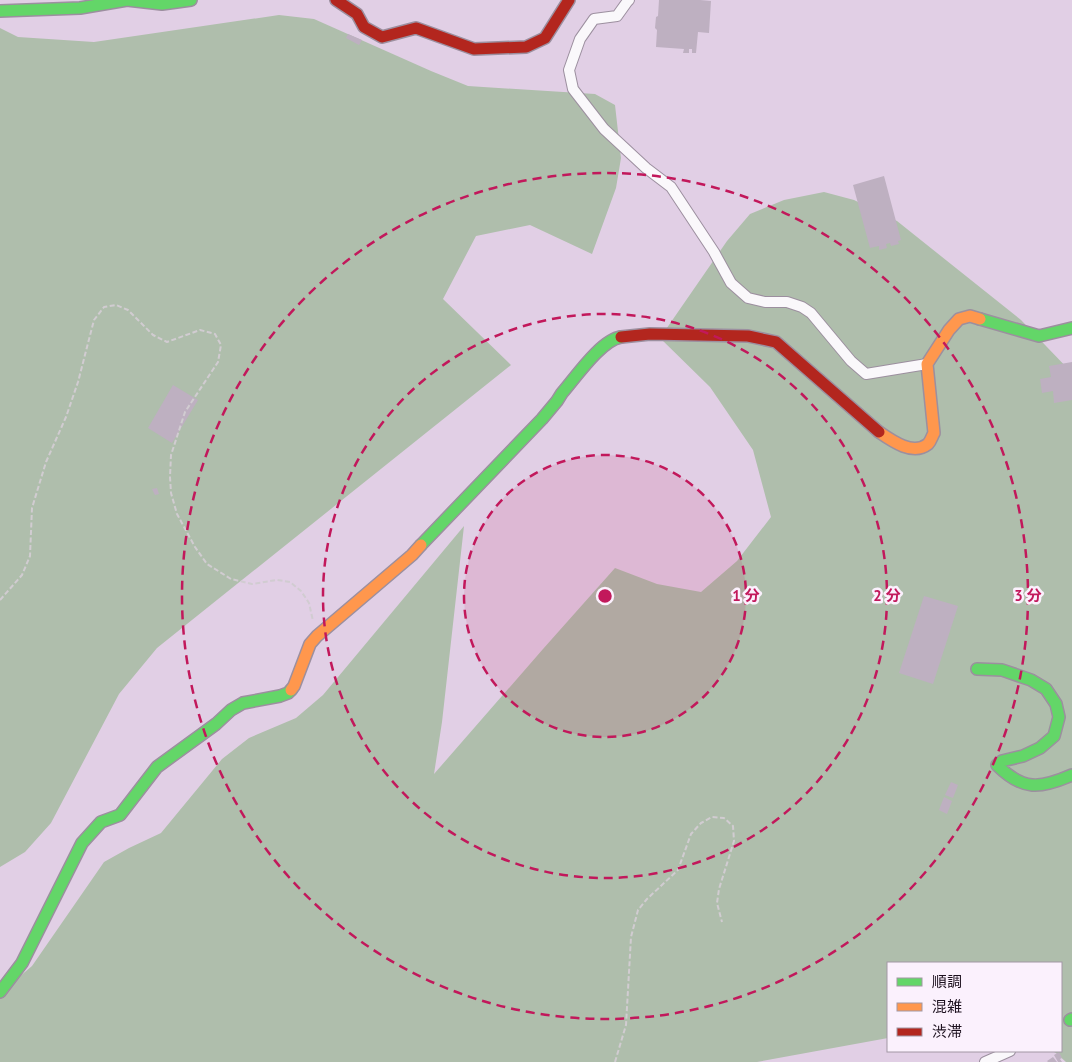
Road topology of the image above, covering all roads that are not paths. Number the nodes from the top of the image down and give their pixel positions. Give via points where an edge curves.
1 (191, 0) edge
2 (336, 0) edge
3 (568, 0) edge
4 (625, 1) edge
5 (0, 11) edge
6 (1072, 328) edge
7 (927, 364) junction
8 (977, 669) dead end
9 (1072, 775) edge
10 (0, 992) edge
11 (1008, 1052) edge
12 (985, 1062) edge

1 - 5 street via 162,4 127,0 80,8
2 - 3 street via 357,14 364,28 382,37 416,28 474,49 526,47 545,38
4 - 7 street via 617,16 594,19 580,39 569,70 573,89 604,129 671,187 731,283 748,298 787,302 811,313 866,374
6 - 7 street via 1039,336 970,316 959,319 949,330
7 - 10 street via 934,433 929,443 919,448 892,441 874,428 776,342 748,336 650,334 616,338 602,347 542,419 412,555 317,636 310,644 294,686 288,693 242,703 231,710 156,767 120,815 101,822 94,829 82,844 22,963
8 - 9 street via 1002,670 1031,680 1046,689 1060,717 1054,736 1040,748 1002,761 997,766 1014,780 1035,787 1056,783
11 - 12 street

